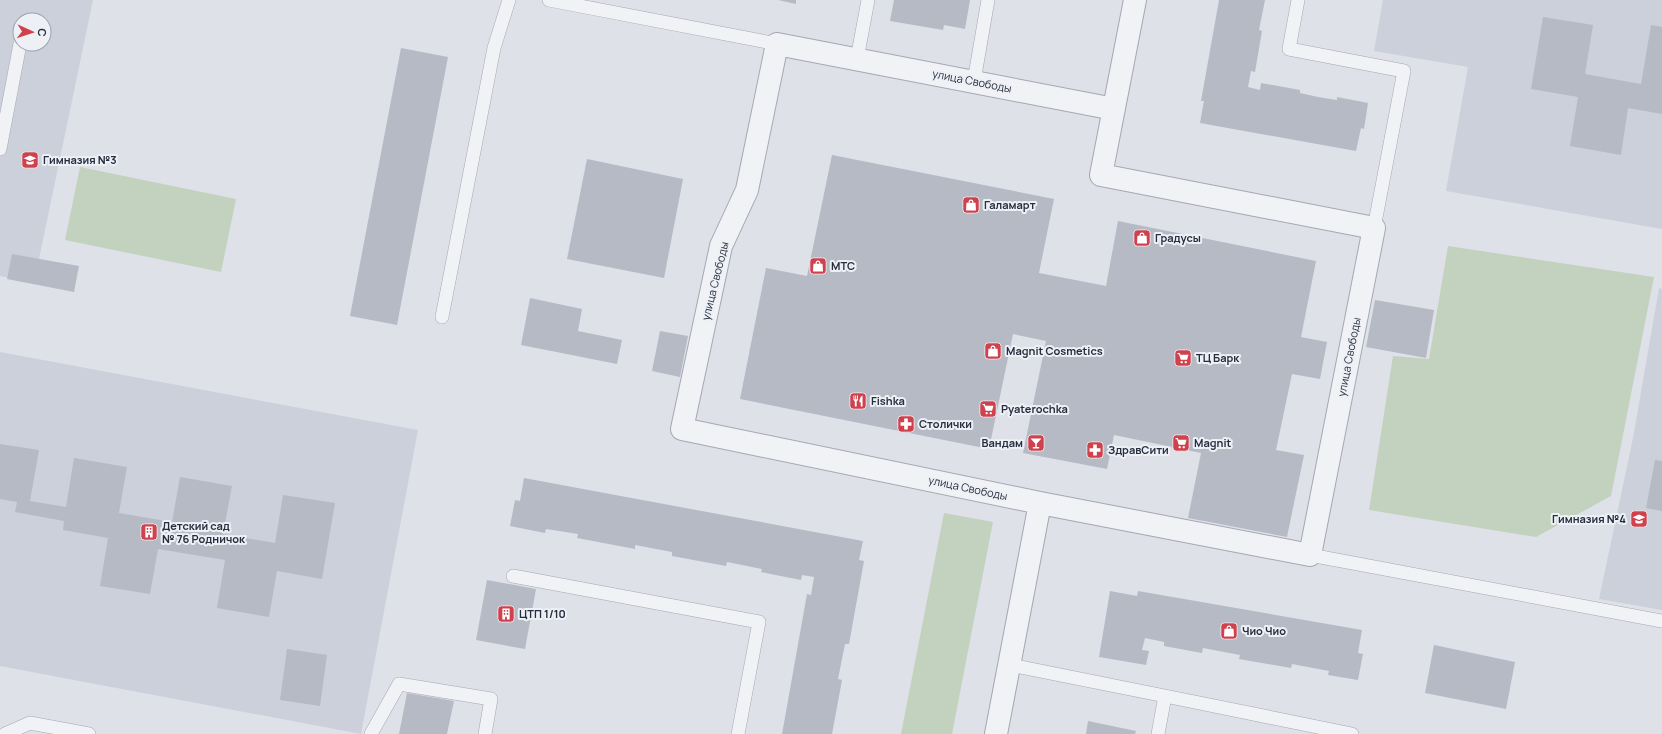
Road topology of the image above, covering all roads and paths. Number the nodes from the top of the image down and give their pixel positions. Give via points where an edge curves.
1 (509, 0) edge
2 (549, 0) edge
3 (868, 0) edge
4 (988, 0) edge
5 (1134, 0) edge
6 (1298, 0) edge
7 (777, 44) junction
8 (18, 52) edge
9 (857, 59) junction
10 (974, 81) junction
11 (1114, 109) junction
12 (0, 149) edge
13 (1374, 228) junction
14 (442, 317) dead end
15 (1040, 503) junction
16 (1310, 555) junction
17 (513, 576) dead end
18 (1662, 621) edge
19 (1010, 665) junction
20 (1165, 696) junction
21 (5, 734) edge
22 (89, 734) edge
23 (371, 734) edge
24 (485, 734) edge
25 (738, 734) edge
26 (996, 734) edge
27 (1158, 734) edge
28 (1352, 734) edge

1 - 14 lane via 494,48
2 - 7 lane
3 - 9 lane
4 - 10 lane
5 - 11 street
6 - 13 lane via 1289,49 1404,71
7 - 9 street, улица Свободы
7 - 15 street, улица Свободы via 747,190 721,246 682,429
8 - 12 lane
9 - 10 street, улица Свободы
10 - 11 street, улица Свободы
11 - 13 street via 1101,175
13 - 16 street, улица Свободы
15 - 16 street, улица Свободы
15 - 19 street
16 - 18 lane
17 - 25 lane via 759,622
19 - 20 lane
19 - 26 street
20 - 27 lane
20 - 28 lane
21 - 22 lane via 30,723
23 - 24 lane via 399,684 491,699

